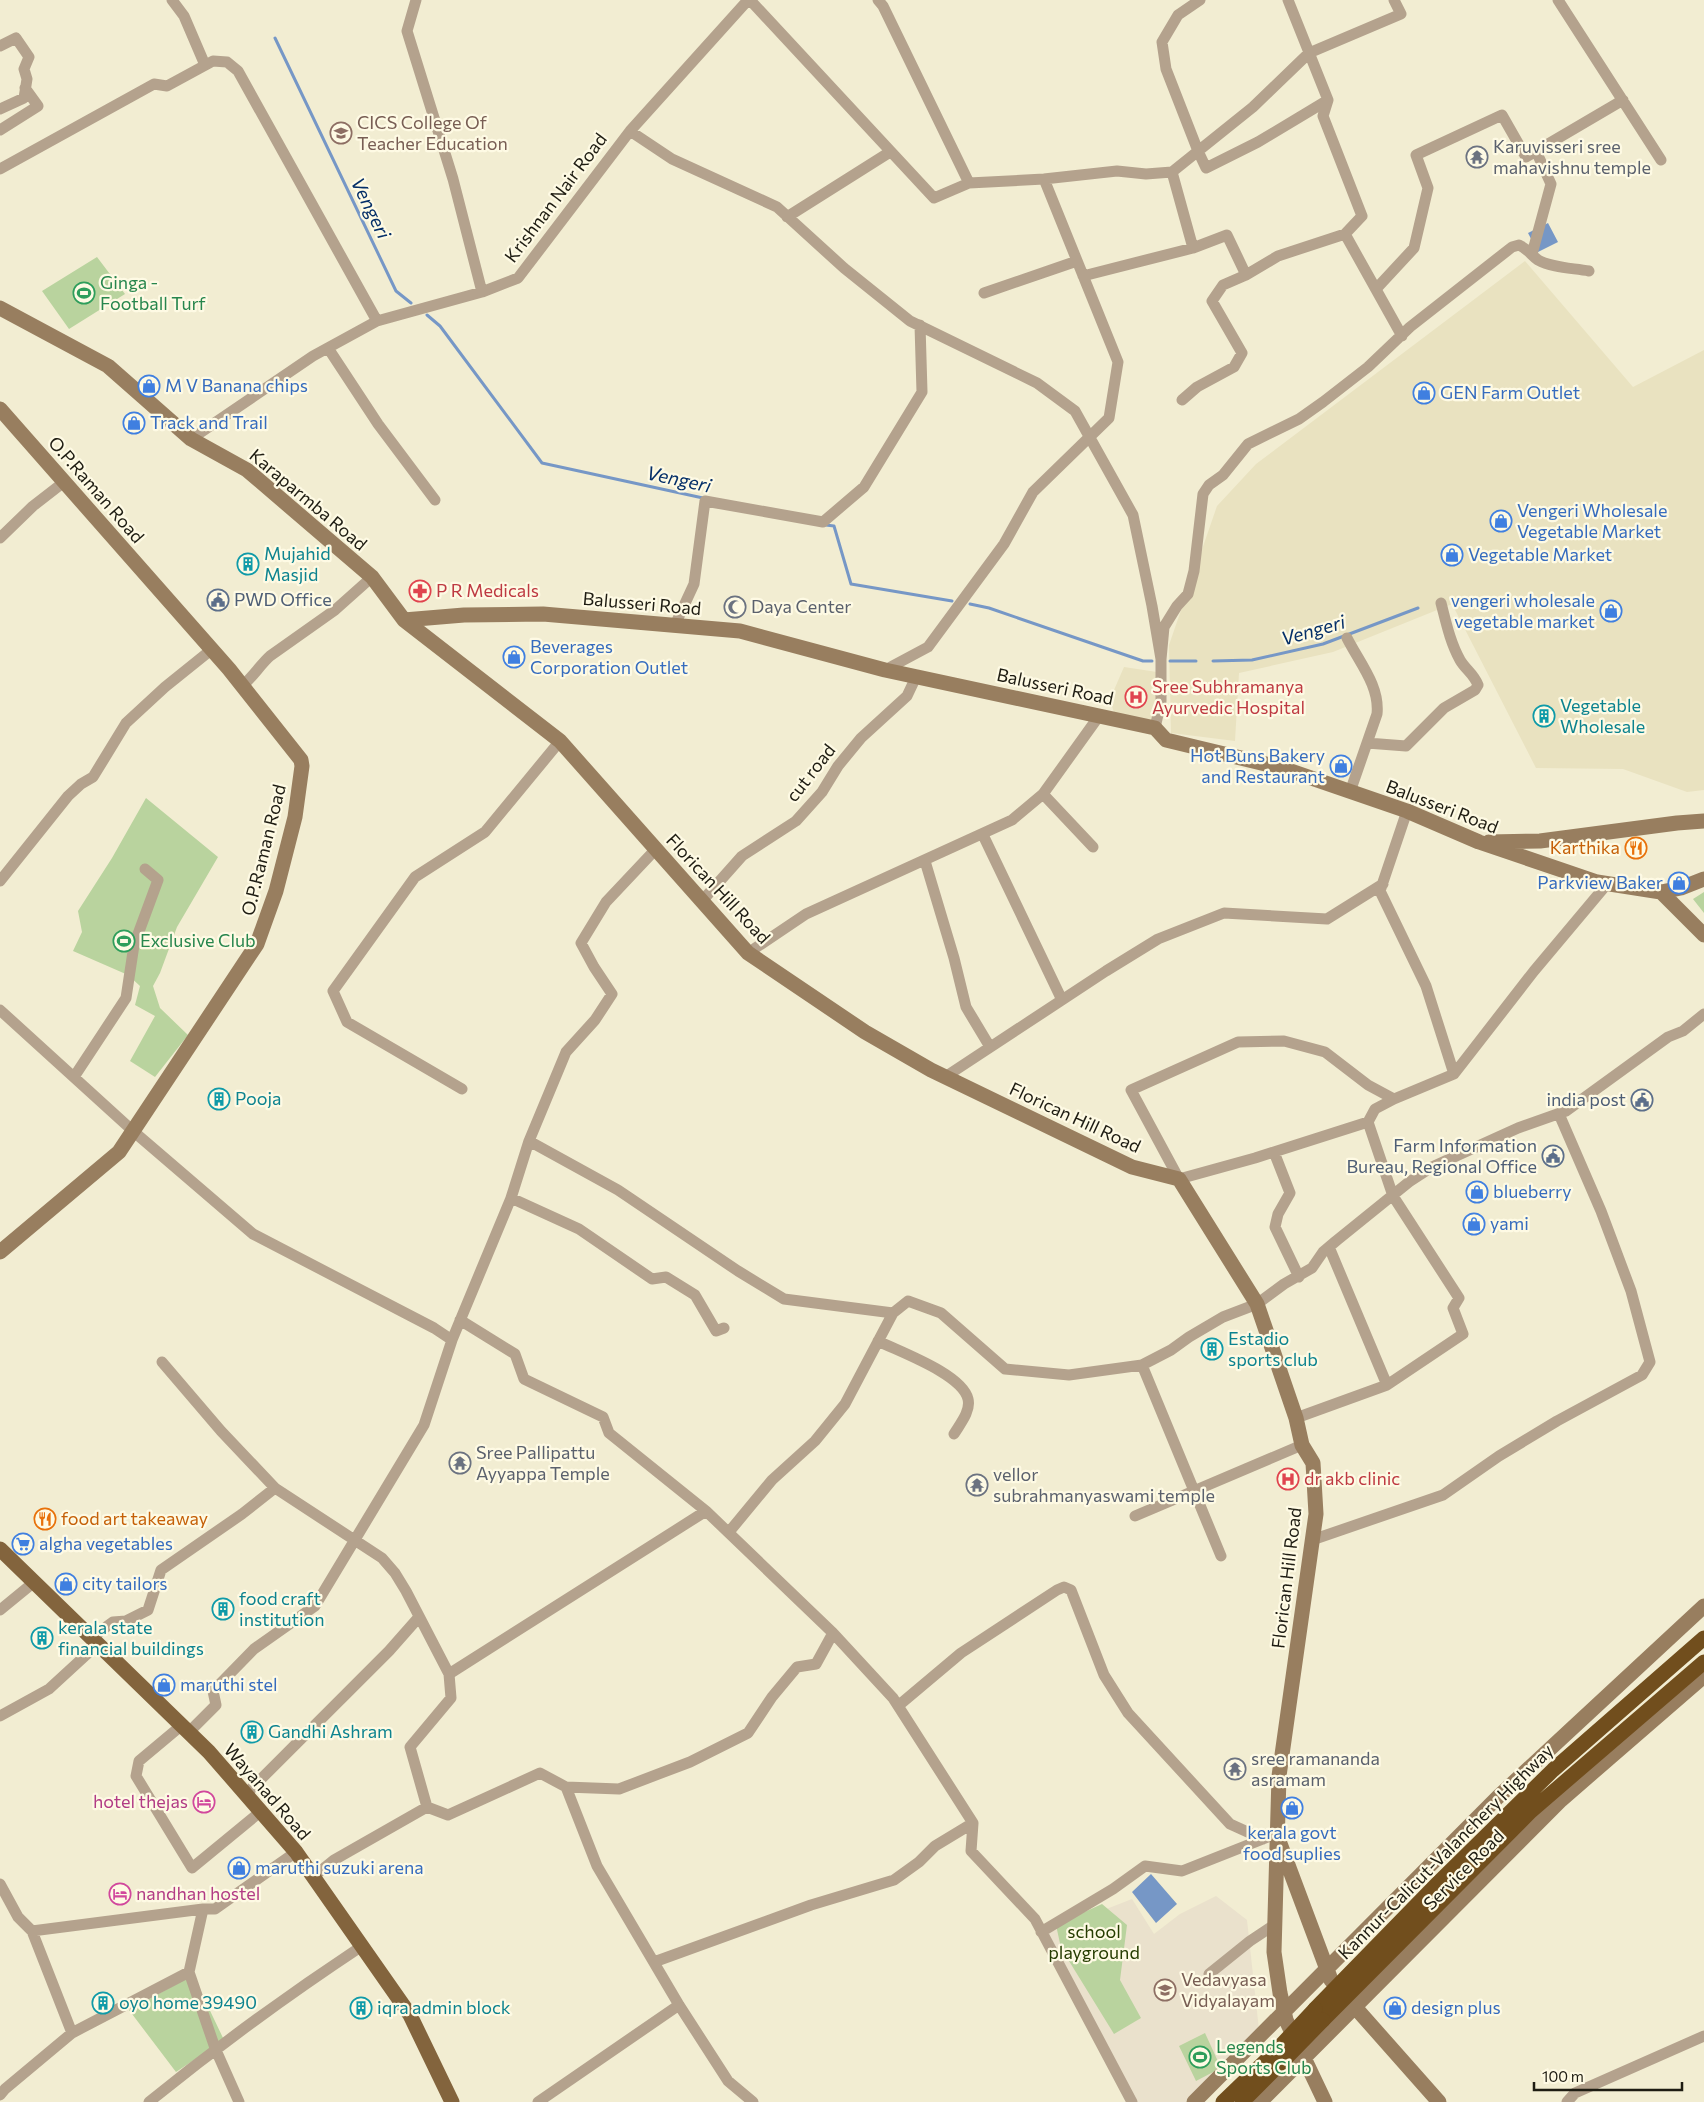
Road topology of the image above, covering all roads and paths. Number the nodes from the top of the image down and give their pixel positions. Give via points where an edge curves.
1 (172, 0) edge
2 (416, 0) edge
3 (749, 0) edge
4 (878, 0) edge
5 (1200, 0) edge
6 (1288, 0) edge
7 (1394, 0) edge
8 (1558, 0) edge
9 (0, 46) edge
10 (1310, 54) junction
11 (205, 66) junction
12 (25, 88) junction
13 (1328, 100) junction
14 (1623, 100) junction
15 (0, 109) edge
16 (0, 130) edge
17 (630, 131) junction
18 (1198, 151) junction
19 (1536, 151) junction
20 (890, 152) junction
21 (1661, 160) dead end
22 (0, 169) edge
23 (1172, 172) junction
24 (1044, 179) junction
25 (969, 183) junction
26 (787, 217) junction
27 (1345, 234) junction
28 (1193, 248) junction
29 (1532, 254) junction
30 (1077, 261) junction
31 (1589, 271) dead end
32 (1246, 275) junction
33 (1083, 276) junction
34 (1376, 289) junction
35 (482, 292) junction
36 (984, 293) dead end
37 (0, 308) edge
38 (377, 321) junction
39 (920, 325) junction
40 (1402, 336) junction
41 (328, 348) junction
42 (1182, 400) dead end
43 (0, 409) edge
44 (1089, 435) junction
45 (191, 439) junction
46 (64, 482) junction
47 (435, 500) dead end
48 (0, 538) edge
49 (372, 577) junction
50 (1441, 603) dead end
51 (404, 620) junction
52 (675, 625) junction
53 (1347, 638) dead end
54 (211, 650) junction
55 (1161, 659) junction
56 (885, 670) junction
57 (916, 676) junction
58 (242, 686) junction
59 (1099, 716) junction
60 (1155, 728) junction
61 (560, 740) junction
62 (1367, 743) junction
63 (1350, 792) junction
64 (1043, 794) junction
65 (1407, 811) junction
66 (1704, 821) edge
67 (983, 835) junction
68 (1479, 842) junction
69 (1093, 847) dead end
70 (655, 850) junction
71 (925, 861) junction
72 (145, 869) dead end
73 (1704, 879) edge
74 (0, 881) edge
75 (1383, 884) junction
76 (1607, 884) junction
77 (1661, 892) junction
78 (702, 901) junction
79 (1704, 935) edge
80 (748, 953) junction
81 (1062, 1000) junction
82 (0, 1010) edge
83 (1704, 1014) edge
84 (990, 1047) junction
85 (1454, 1074) junction
86 (74, 1077) junction
87 (945, 1077) junction
88 (462, 1089) dead end
89 (1394, 1099) junction
90 (1560, 1114) junction
91 (1368, 1122) junction
92 (133, 1131) junction
93 (529, 1141) junction
94 (1274, 1152) junction
95 (1179, 1179) junction
96 (1393, 1196) junction
97 (511, 1198) junction
98 (1329, 1247) junction
99 (0, 1252) edge
100 (1299, 1277) junction
101 (1257, 1304) junction
102 (893, 1313) junction
103 (460, 1320) junction
104 (724, 1328) dead end
105 (452, 1340) junction
106 (878, 1341) junction
107 (162, 1362) dead end
108 (1142, 1365) junction
109 (1386, 1385) junction
110 (1296, 1418) junction
111 (954, 1434) dead end
112 (1302, 1445) junction
113 (275, 1488) junction
114 (1194, 1491) junction
115 (706, 1511) junction
116 (1135, 1516) dead end
117 (729, 1532) junction
118 (1312, 1540) junction
119 (354, 1541) junction
120 (0, 1549) edge
121 (1221, 1556) dead end
122 (33, 1583) junction
123 (1704, 1606) edge
124 (0, 1610) edge
125 (419, 1616) junction
126 (833, 1633) junction
127 (1704, 1638) edge
128 (94, 1641) junction
129 (1704, 1662) edge
130 (449, 1674) junction
131 (1704, 1676) edge
132 (898, 1706) junction
133 (0, 1716) edge
134 (185, 1729) junction
135 (566, 1787) junction
136 (245, 1795) junction
137 (427, 1807) junction
138 (260, 1812) junction
139 (973, 1823) junction
140 (1270, 1836) junction
141 (296, 1852) junction
142 (313, 1877) junction
143 (0, 1884) edge
144 (203, 1909) junction
145 (1274, 1925) junction
146 (32, 1931) junction
147 (1041, 1932) junction
148 (362, 1946) junction
149 (654, 1962) junction
150 (1326, 1968) junction
151 (189, 1972) junction
152 (1208, 1974) dead end
153 (1345, 1997) junction
154 (679, 2005) junction
155 (1284, 2013) junction
156 (72, 2033) junction
157 (1704, 2036) edge
158 (215, 2048) junction
159 (1279, 2056) junction
160 (1304, 2058) junction
161 (0, 2096) edge
162 (149, 2102) edge
163 (239, 2102) edge
164 (452, 2102) edge
165 (538, 2102) edge
166 (753, 2102) edge
167 (1132, 2102) edge
168 (1194, 2102) edge
169 (1223, 2102) edge
170 (1242, 2102) edge
171 (1260, 2102) edge
172 (1325, 2102) edge
173 (1439, 2102) edge
174 (1567, 2102) edge

1 - 11 street via 184,16
2 - 35 street via 408,31 453,179
3 - 17 street, Krishnan Nair Road
3 - 20 street
4 - 25 street via 888,14
5 - 18 street via 1178,15 1162,42 1166,69
6 - 10 street
7 - 10 street via 1401,14
8 - 14 street
9 - 12 street via 16,38 29,57 24,69
10 - 13 street
10 - 18 street via 1253,107
11 - 22 street via 167,86 154,84
11 - 38 street via 213,61 227,62 238,71
12 - 15 street via 24,98
12 - 16 street via 38,106
13 - 18 street via 1258,142 1206,168
13 - 27 street via 1323,116 1362,216
14 - 19 street
14 - 21 street
17 - 26 street via 672,159 777,207
17 - 35 street, Krishnan Nair Road via 518,278
18 - 23 street
19 - 29 street via 1551,184
19 - 34 street via 1526,157 1502,115 1416,155 1428,188 1414,248
20 - 25 street via 934,198
20 - 26 street
23 - 24 street via 1117,171
23 - 28 street
24 - 25 street
24 - 30 street
26 - 39 street via 844,268 910,321
27 - 32 street via 1278,256
27 - 34 street
28 - 32 street via 1227,236
28 - 33 street
29 - 31 street via 1537,260 1556,266
29 - 40 street via 1528,248 1519,245 1512,248
30 - 33 street
30 - 36 street
32 - 42 street via 1223,285 1212,301 1242,353 1234,367 1197,387
33 - 44 street via 1118,362 1109,418
34 - 40 street
35 - 38 street, Krishnan Nair Road
37 - 45 street, Karaparmba Road via 108,366
38 - 41 street, Krishnan Nair Road
39 - 44 street via 1037,383 1075,411
39 - 52 street via 922,392 864,486 823,522 706,501 694,584
40 - 55 street via 1368,368 1307,413 1248,444 1223,475 1209,485 1203,494 1188,594 1164,627
41 - 45 street, Krishnan Nair Road
41 - 47 street via 378,424
43 - 46 street, O.P.Raman Road
44 - 55 street via 1133,515
44 - 56 street via 1032,492 1004,544 928,647
45 - 49 street, Karaparmba Road via 247,470
46 - 48 street
46 - 54 street, O.P.Raman Road
49 - 51 street, Karaparmba Road
49 - 58 street via 335,610 270,656
50 - 62 street via 1453,646 1478,685 1436,715 1406,746
51 - 52 street, Balusseri Road via 543,614
51 - 61 street, Florican Hill Road
52 - 56 street, Balusseri Road via 740,631
53 - 62 street via 1374,688 1378,702
54 - 58 street, O.P.Raman Road
54 - 74 street via 126,723 93,777 68,796
55 - 60 street via 1161,701
56 - 57 street, Balusseri Road
57 - 59 street, Balusseri Road
57 - 78 street, cut road via 907,696 862,738 838,766 822,792 796,820 742,856
58 - 92 street, O.P.Raman Road via 300,760 302,774 295,817 258,944
59 - 60 street, Balusseri Road
59 - 64 street
60 - 63 street, Balusseri Road via 1166,740 1282,768
61 - 70 street, Florican Hill Road
61 - 88 street via 485,832 415,877 333,991 347,1022
62 - 63 street
63 - 65 street, Balusseri Road
64 - 67 street via 1012,820
64 - 69 street
65 - 68 street, Balusseri Road
65 - 75 street
66 - 68 street via 1540,841
67 - 71 street
67 - 81 street
68 - 76 street, Balusseri Road
70 - 78 street, Florican Hill Road
70 - 93 street via 606,902 581,943 612,994 595,1020 566,1052
71 - 80 street via 806,914
71 - 84 street via 966,1006
72 - 86 street via 158,880 134,945 126,998
73 - 77 street, Balusseri Road
75 - 81 street via 1327,919 1224,913 1158,939
75 - 85 street via 1380,891 1426,986
76 - 77 street, Balusseri Road
76 - 85 street
77 - 79 street
78 - 80 street, Florican Hill Road
80 - 87 street, Florican Hill Road via 865,1032
81 - 84 street
82 - 86 street
83 - 90 street
84 - 87 street
85 - 89 street
86 - 92 street
87 - 95 street, Florican Hill Road via 1132,1167
89 - 91 street via 1375,1109
89 - 95 street via 1368,1085 1325,1052 1284,1041 1238,1042 1131,1090
90 - 96 street via 1518,1128 1432,1167
90 - 118 street via 1631,1291 1650,1362 1642,1375 1557,1420 1443,1495
91 - 94 street
91 - 96 street
92 - 99 street, O.P.Raman Road via 119,1152
92 - 105 street via 253,1234
93 - 97 street
93 - 102 street via 618,1190 784,1300
94 - 95 street
94 - 100 street via 1290,1193 1278,1214 1276,1227
95 - 101 street, Florican Hill Road
96 - 98 street
96 - 109 street via 1459,1298 1452,1308 1463,1334
97 - 103 street
97 - 104 street via 579,1228 652,1279 666,1278 674,1282 695,1295 716,1331
98 - 100 street via 1312,1268
98 - 109 street
100 - 101 street
101 - 108 street via 1223,1317
101 - 110 street, Florican Hill Road
102 - 106 street
102 - 108 street via 908,1301 941,1313 1005,1369 1069,1375
103 - 105 street
103 - 115 street via 515,1354 524,1379 603,1417 609,1433
105 - 119 street via 424,1426
106 - 111 street via 951,1377 962,1386 968,1399 967,1412
106 - 117 street via 846,1404 815,1441 772,1480
107 - 113 street via 220,1431
108 - 114 street
109 - 110 street
110 - 112 street, Florican Hill Road
112 - 114 street
112 - 118 street, Florican Hill Road via 1312,1463 1316,1514
113 - 119 street
113 - 128 street via 161,1570 148,1610 126,1621 113,1622
114 - 116 street
114 - 121 street
115 - 117 street
115 - 130 street
117 - 126 street
118 - 140 street, Florican Hill Road
119 - 125 street via 382,1558 395,1573
119 - 134 street via 315,1606 254,1648 213,1691 216,1705
120 - 122 main road, Wayanad Road
122 - 124 street
122 - 128 main road, Wayanad Road
123 - 150 street via 1498,1797
125 - 130 street
125 - 136 street via 389,1651
126 - 132 street
126 - 135 street via 816,1664 797,1667 748,1733 690,1762 619,1788
127 - 153 highway, Kannur-Calicut-Valanchery Highway via 1553,1770 1437,1884
128 - 133 street via 49,1689
128 - 134 main road, Wayanad Road
129 - 153 highway via 1531,1811
130 - 137 street via 451,1698 410,1747
131 - 153 street, Service Road via 1561,1800
132 - 139 street
132 - 140 street via 961,1653 1064,1587 1071,1590 1104,1675 1128,1713 1230,1824
134 - 136 main road, Wayanad Road
134 - 138 street via 140,1761 136,1776 192,1868
135 - 137 street via 540,1773 448,1815
135 - 149 street via 597,1866
136 - 138 main road, Wayanad Road
137 - 142 street via 334,1860
138 - 141 main road, Wayanad Road
139 - 147 street via 971,1851 1034,1919
139 - 149 street via 935,1846 894,1880 811,1905
140 - 145 street, Florican Hill Road
140 - 147 street via 1182,1871 1145,1866
140 - 150 street
141 - 142 main road, Wayanad Road
141 - 144 street via 215,1909
142 - 148 main road, Wayanad Road
143 - 146 street via 18,1917
144 - 146 street
144 - 151 street
145 - 152 street
145 - 155 street, Florican Hill Road via 1274,1952
146 - 156 street
147 - 167 street
148 - 158 street
148 - 164 main road, Wayanad Road via 410,2015
149 - 154 street
150 - 153 street
150 - 155 street
151 - 156 street
151 - 158 street
153 - 159 highway, Kannur-Calicut-Valanchery Highway, bridge via 1319,2015
153 - 160 street, Service Road
153 - 173 street
154 - 165 street
154 - 166 street via 728,2080
155 - 160 street, Florican Hill Road
155 - 168 street
156 - 161 street
157 - 174 street via 1576,2093
158 - 162 street
158 - 163 street
159 - 169 highway, Kannur-Calicut-Valanchery Highway
159 - 170 highway
160 - 171 street, Service Road
160 - 172 street, Florican Hill Road

